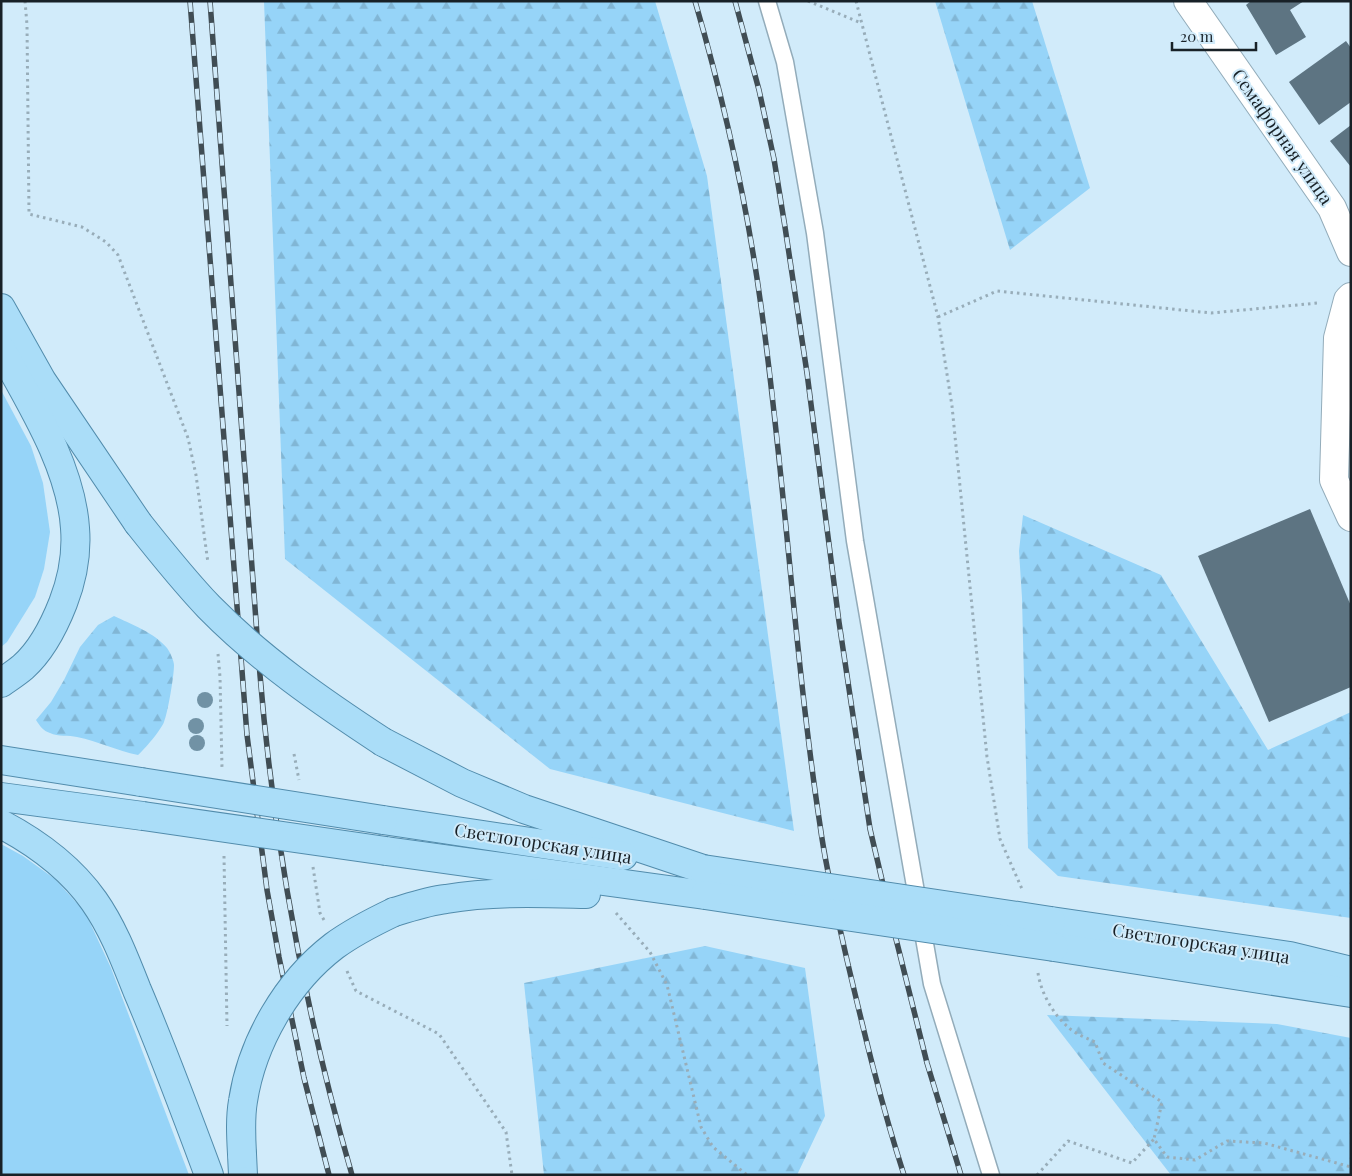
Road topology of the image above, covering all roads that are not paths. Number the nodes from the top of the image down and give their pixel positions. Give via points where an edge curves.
1 (767, 1) edge
2 (1197, 6) edge
3 (1351, 252) edge
4 (1350, 299) edge
5 (1, 308) edge
6 (1, 349) edge
7 (1351, 517) edge
8 (1, 683) edge
9 (1, 760) edge
10 (1, 797) edge
11 (1, 824) edge
12 (704, 868) junction
13 (705, 896) junction
14 (1052, 934) junction
15 (1351, 971) edge
16 (1351, 993) edge
17 (242, 1164) edge
18 (209, 1175) edge
19 (991, 1175) edge

1 - 19 lane via 785,62 815,233 855,541 932,984
2 - 3 street, Семафорная улица via 1332,208
4 - 7 street via 1338,338 1334,480
5 - 12 main road, bridge via 42,381 138,523 210,608 306,689 383,742 445,775 524,809
6 - 8 main road via 57,459 68,490 75,528 74,561 58,616 42,644 24,666
9 - 12 main road, Светлогорская улица, bridge
10 - 13 main road, Светлогорская улица, bridge
11 - 18 main road via 26,837 61,864 94,901 116,940 145,1009
12 - 14 main road, bridge
13 - 14 main road, bridge
13 - 17 main road, bridge via 542,893 447,898 394,912 357,931 312,965 293,987 261,1043 243,1101
14 - 15 main road, Светлогорская улица via 1290,956
14 - 16 main road, Светлогорская улица

